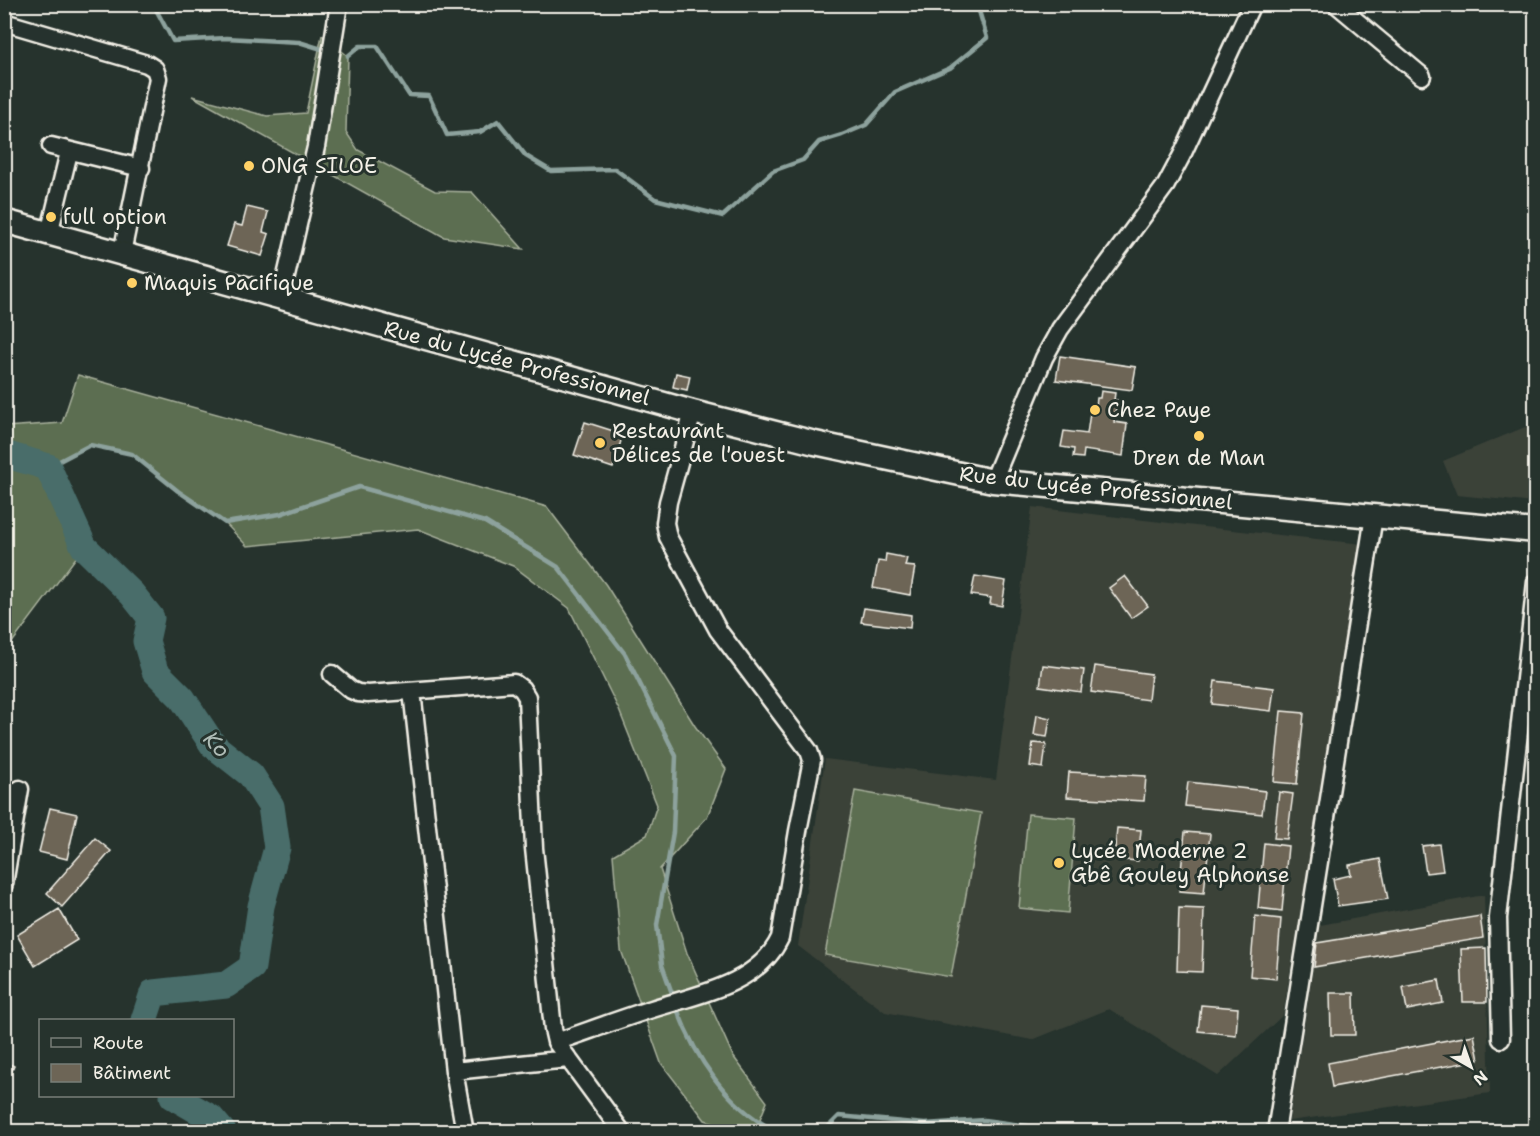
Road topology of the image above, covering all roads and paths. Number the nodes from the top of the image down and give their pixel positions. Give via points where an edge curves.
1 (339, 4) edge
2 (1252, 4) edge
3 (1336, 4) edge
4 (4, 22) edge
5 (1422, 76) dead end
6 (51, 146) dead end
7 (69, 152) junction
8 (141, 168) junction
9 (4, 221) edge
10 (49, 234) junction
11 (122, 253) junction
12 (281, 298) junction
13 (693, 411) junction
14 (993, 481) junction
15 (1374, 516) junction
16 (1536, 531) edge
17 (1536, 582) edge
18 (332, 674) dead end
19 (412, 691) junction
20 (20, 789) dead end
21 (4, 884) edge
22 (1501, 1039) dead end
23 (556, 1042) junction
24 (568, 1059) junction
25 (454, 1071) junction
26 (465, 1131) edge
27 (622, 1131) edge
28 (1276, 1131) edge

1 - 12 street via 316,147
2 - 14 street via 1166,186 1060,329 1044,358
3 - 5 street
4 - 8 street via 155,69 158,78
6 - 7 street
7 - 8 street
7 - 10 street
8 - 11 street
9 - 10 main road, Rue du Lycée Professionnel
10 - 11 main road, Rue du Lycée Professionnel
11 - 12 main road, Rue du Lycée Professionnel
12 - 13 main road, Rue du Lycée Professionnel
13 - 14 main road, Rue du Lycée Professionnel via 815,443
13 - 23 street via 668,502 668,537 718,630 812,760 780,938 763,962 740,978
14 - 15 main road, Rue du Lycée Professionnel
15 - 16 main road, Rue du Lycée Professionnel
15 - 28 street
17 - 22 street via 1498,918
18 - 19 street via 358,693
19 - 23 street via 514,683 527,697 534,848
19 - 25 street
20 - 21 street
23 - 24 street
24 - 25 street
24 - 27 street
25 - 26 street

